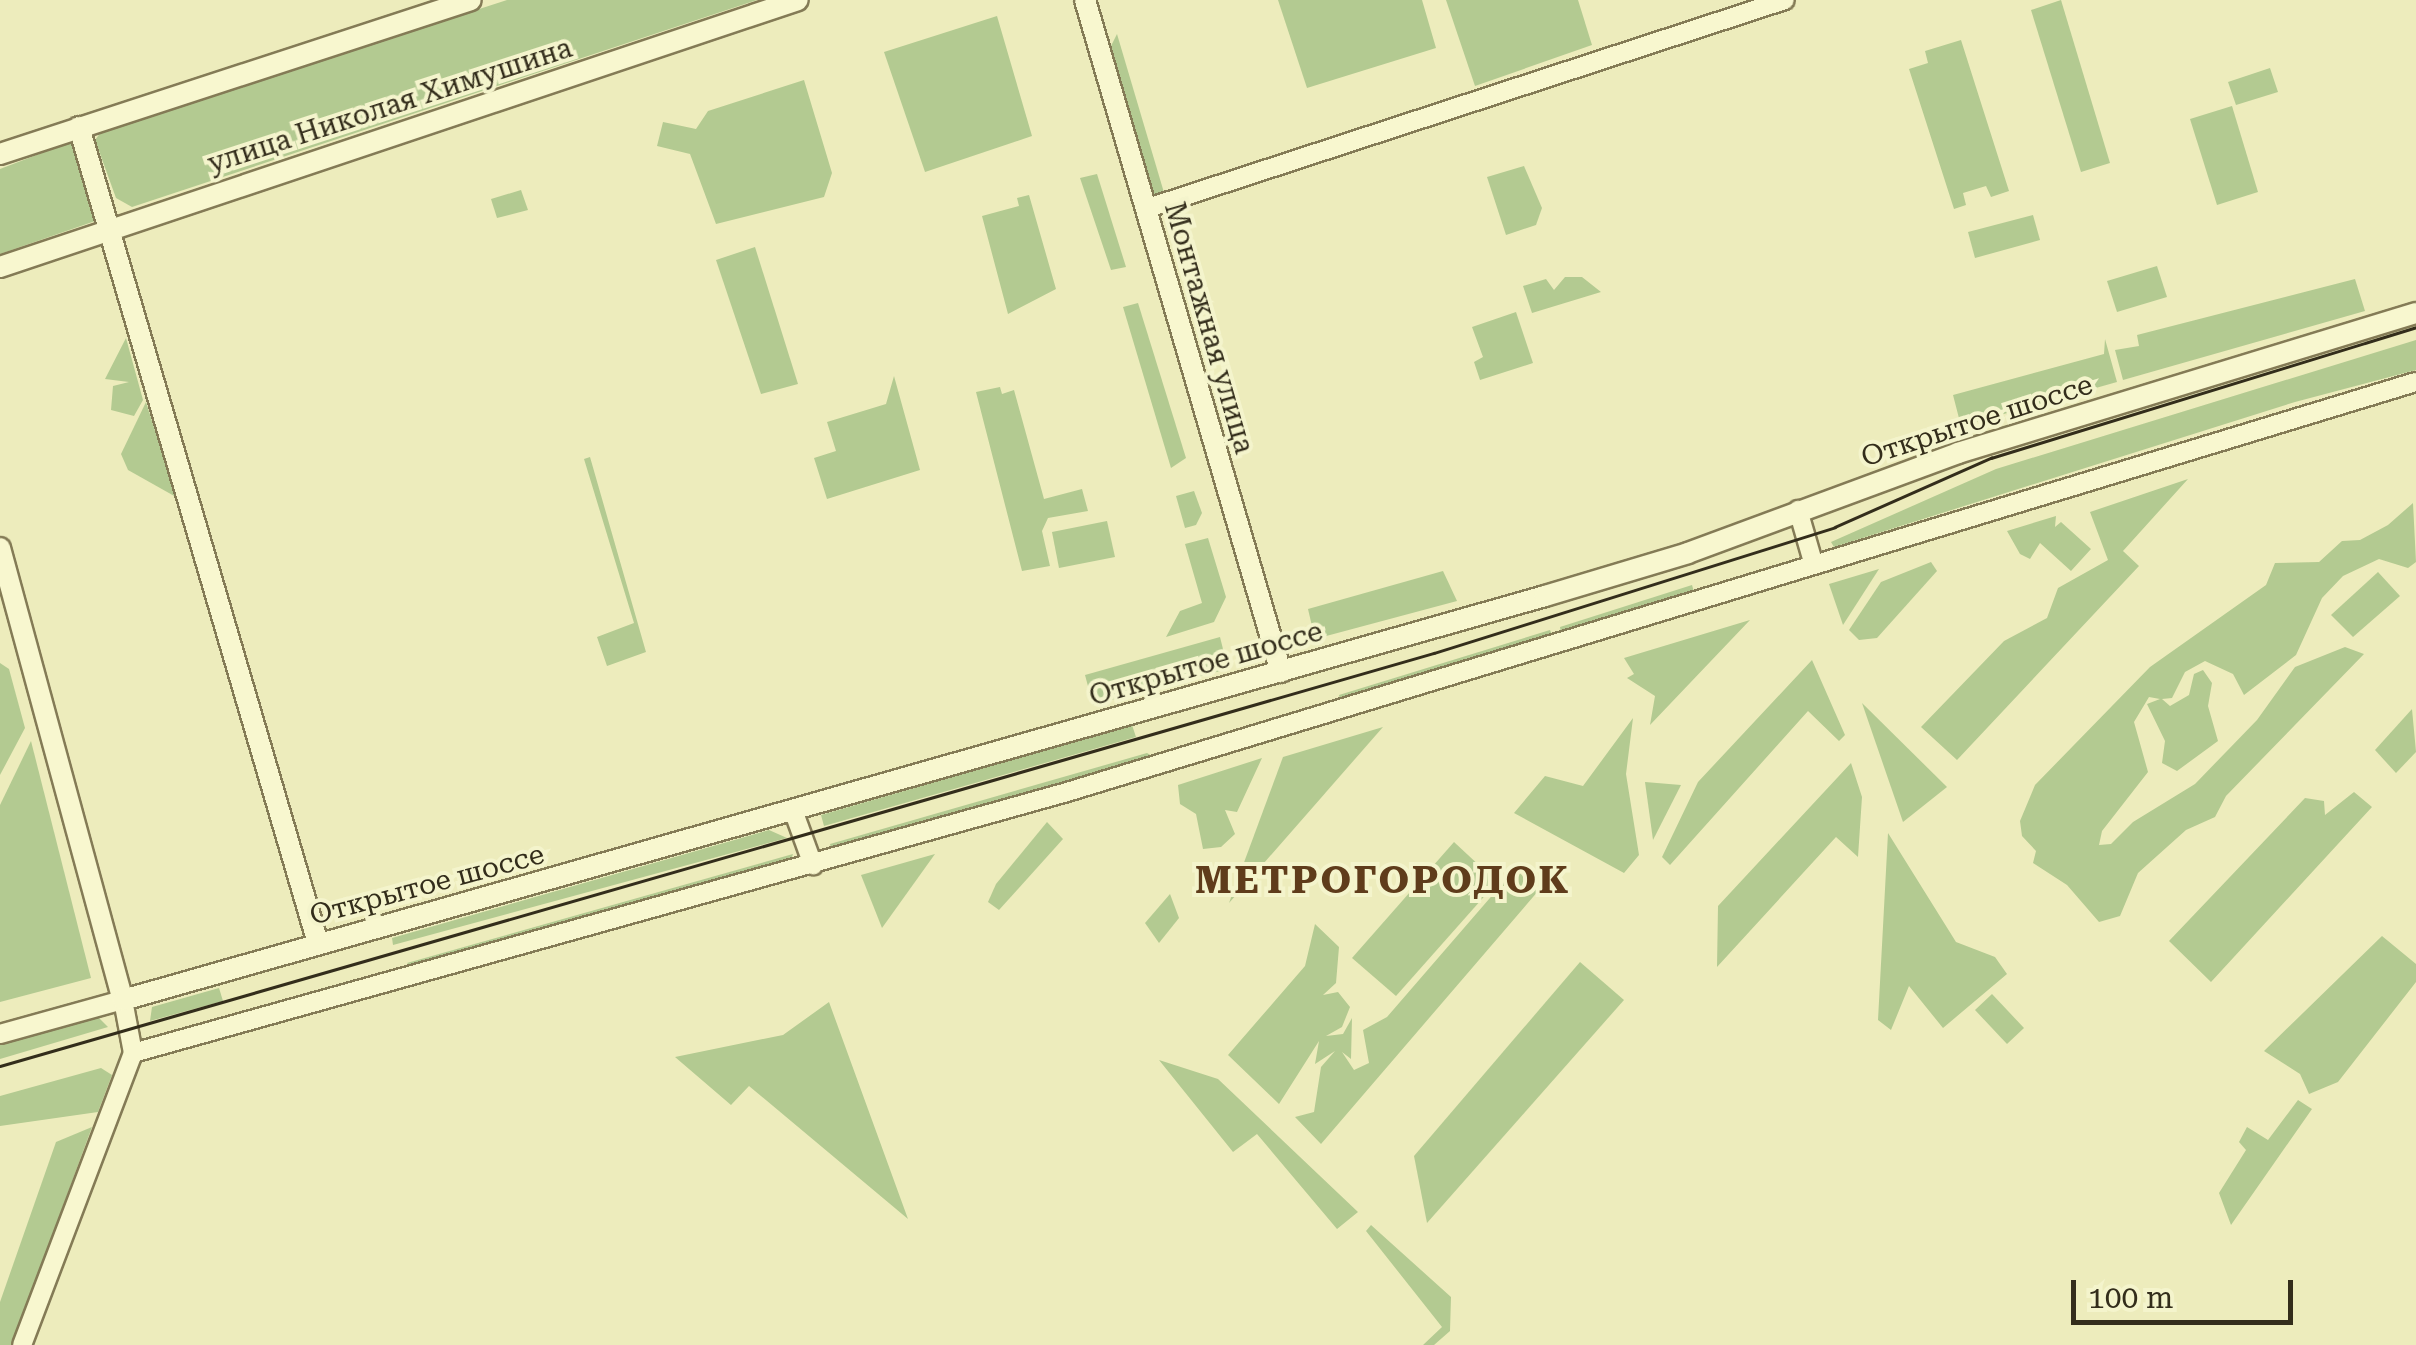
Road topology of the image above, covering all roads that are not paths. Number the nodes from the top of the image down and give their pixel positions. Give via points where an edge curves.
1 (470, 0) edge
2 (798, 0) edge
3 (1084, 0) edge
4 (1785, 0) edge
5 (79, 127) junction
6 (0, 154) edge
7 (1144, 209) junction
8 (112, 226) junction
9 (0, 267) edge
10 (2416, 314) edge
11 (2416, 382) edge
12 (1798, 510) junction
13 (0, 548) edge
14 (1814, 562) junction
15 (1281, 672) junction
16 (794, 810) junction
17 (813, 865) junction
18 (318, 942) junction
19 (123, 1000) junction
20 (0, 1034) edge
21 (133, 1053) junction
22 (22, 1345) edge

1 - 5 street
2 - 8 street, улица Николая Химушина
3 - 7 street, Монтажная улица
4 - 7 street
5 - 6 street
5 - 8 street
7 - 15 street, Монтажная улица
8 - 9 street, улица Николая Химушина
8 - 18 street
10 - 12 street, Открытое шоссе via 1958,453
11 - 14 street
12 - 14 street
12 - 15 street, Открытое шоссе via 1688,552
13 - 19 street
14 - 17 street via 1338,712
15 - 16 street, Открытое шоссе
16 - 17 street
16 - 18 street, Открытое шоссе
17 - 21 street
18 - 19 street, Открытое шоссе
19 - 20 street, Открытое шоссе
19 - 21 street
21 - 22 street

